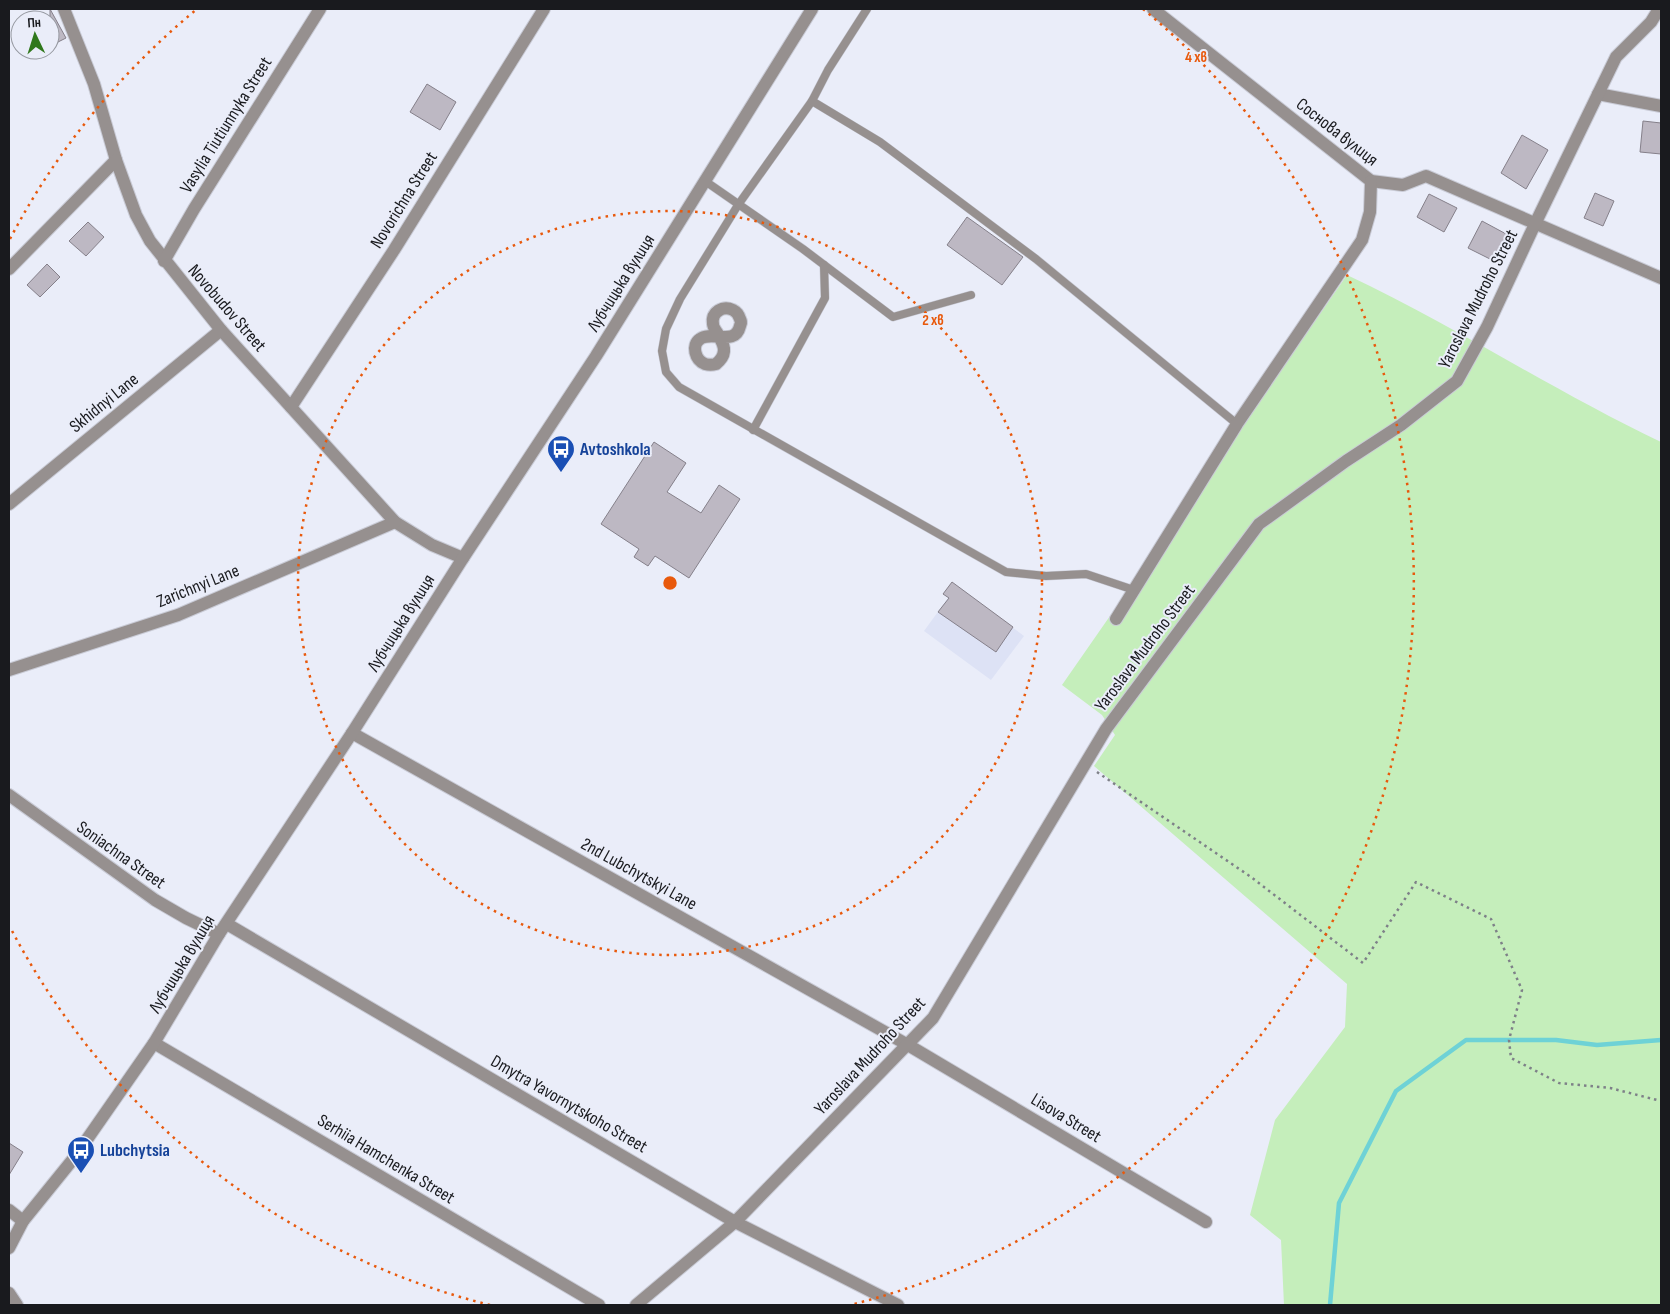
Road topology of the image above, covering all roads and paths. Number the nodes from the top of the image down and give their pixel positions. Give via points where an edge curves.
1 (64, 9) edge
2 (320, 9) edge
3 (544, 9) edge
4 (812, 9) edge
5 (867, 9) edge
6 (1154, 9) edge
7 (1659, 9) edge
8 (1598, 94) junction
9 (812, 101) junction
10 (1661, 106) edge
11 (116, 160) junction
12 (705, 181) junction
13 (1371, 181) junction
14 (738, 205) junction
15 (1535, 224) junction
16 (164, 261) junction
17 (824, 265) junction
18 (9, 269) edge
19 (1661, 278) edge
20 (971, 294) dead end
21 (221, 330) junction
22 (718, 335) joint
23 (291, 407) junction
24 (1237, 424) junction
25 (753, 430) junction
26 (9, 504) edge
27 (395, 522) junction
28 (463, 558) junction
29 (1134, 590) junction
30 (1116, 619) dead end
31 (9, 670) edge
32 (352, 733) junction
33 (1085, 764) junction
34 (9, 795) edge
35 (223, 929) junction
36 (154, 1043) junction
37 (908, 1045) junction
38 (1661, 1101) edge
39 (9, 1210) edge
40 (23, 1222) junction
41 (735, 1222) junction
42 (1206, 1222) dead end
43 (9, 1248) edge
44 (9, 1293) edge
45 (17, 1305) edge
46 (599, 1305) edge
47 (636, 1305) edge
48 (898, 1305) edge

1 - 11 street, Novobudov Street via 94,84
2 - 16 street, Vasylia Tiutiunnyka Street
3 - 23 street, Novorichna Street via 394,250
4 - 12 street, Лубчицька вулиця
5 - 9 lane
6 - 13 street, Соснова вулиця
7 - 8 street, Yaroslava Mudroho Street via 1651,22 1616,57
8 - 10 street
8 - 15 street, Yaroslava Mudroho Street
9 - 14 lane
9 - 24 lane via 880,142 1036,259
11 - 16 street, Novobudov Street via 136,215
11 - 18 street
12 - 14 lane
12 - 28 street, Лубчицька вулиця via 596,356
13 - 15 street, Соснова вулиця via 1403,185 1426,176
13 - 24 street via 1370,212 1362,240
14 - 17 lane
14 - 25 lane via 680,299 666,329 662,351 666,372 679,387
15 - 19 street, Соснова вулиця
15 - 33 street, Yaroslava Mudroho Street via 1458,381 1260,524 1106,729
16 - 21 street, Novobudov Street
17 - 20 lane via 893,317
17 - 25 lane via 825,298
21 - 23 street, Novobudov Street
21 - 26 street, Skhidnyi Lane
22 - 22 street via 725,349 724,356 716,364 702,363 695,349 697,341 702,337 712,336 726,338 734,336 742,321 733,310 718,310 714,316 712,323
23 - 27 street, Novobudov Street
24 - 29 street
25 - 29 lane via 1006,572 1046,576 1086,574
27 - 28 street, Novobudov Street via 432,545
27 - 31 street, Zarichnyi Lane via 178,615
28 - 32 street, Лубчицька вулиця
29 - 30 street
32 - 35 street, Лубчицька вулиця
32 - 37 street, 2nd Lubchytskyi Lane
33 - 37 street, Yaroslava Mudroho Street via 933,1018
33 - 38 path via 1251,877 1363,963 1416,882 1491,919 1522,990 1509,1040 1511,1058 1559,1083 1610,1088
34 - 35 street, Soniachna Street via 155,900 186,918
35 - 36 street, Лубчицька вулиця
35 - 41 street, Dmytra Yavornytskoho Street
36 - 40 street, Лубчицька вулиця via 74,1158
36 - 46 street, Serhiia Hamchenka Street
37 - 41 street, Yaroslava Mudroho Street
37 - 42 street, Lisova Street
39 - 40 street
40 - 43 street, Лубчицька вулиця
41 - 47 street, Yaroslava Mudroho Street
41 - 48 street, Dmytra Yavornytskoho Street
44 - 45 street

